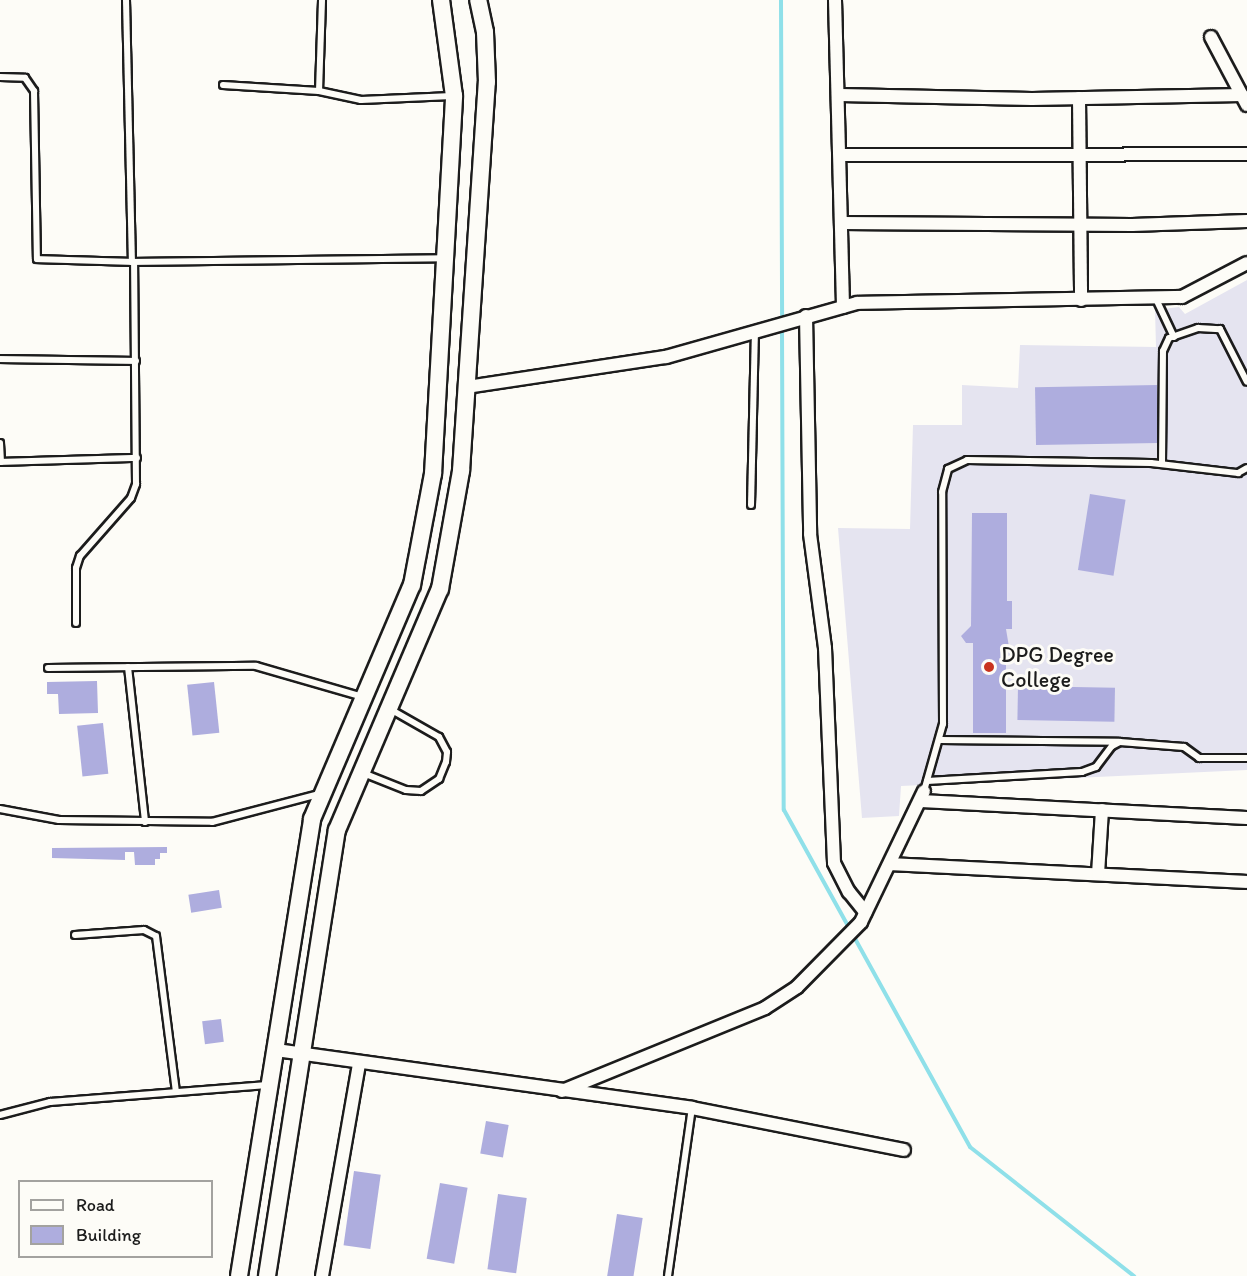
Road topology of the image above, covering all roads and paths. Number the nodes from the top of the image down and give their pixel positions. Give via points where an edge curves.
1 (126, 0) edge
2 (322, 0) edge
3 (441, 0) edge
4 (477, 0) edge
5 (835, 0) edge
6 (1211, 37) dead end
7 (0, 77) edge
8 (223, 85) dead end
9 (319, 91) junction
10 (840, 95) junction
11 (454, 96) junction
12 (1079, 98) junction
13 (1244, 100) edge
14 (1247, 154) edge
15 (841, 155) junction
16 (1080, 157) junction
17 (1247, 221) edge
18 (842, 223) junction
19 (1081, 225) junction
20 (442, 258) junction
21 (133, 263) junction
22 (1247, 263) edge
23 (1156, 299) junction
24 (1081, 300) junction
25 (843, 307) junction
26 (806, 316) junction
27 (755, 333) junction
28 (1174, 337) junction
29 (0, 359) edge
30 (136, 361) junction
31 (1247, 382) edge
32 (466, 387) junction
33 (0, 443) edge
34 (137, 458) junction
35 (1, 462) edge
36 (1162, 464) junction
37 (1247, 468) edge
38 (751, 505) dead end
39 (76, 622) dead end
40 (379, 661) junction
41 (128, 667) junction
42 (48, 668) dead end
43 (406, 670) junction
44 (364, 697) junction
45 (389, 709) junction
46 (940, 740) junction
47 (1120, 742) junction
48 (1247, 758) edge
49 (362, 772) junction
50 (924, 791) junction
51 (323, 793) junction
52 (0, 809) edge
53 (1102, 810) junction
54 (1247, 818) edge
55 (145, 822) junction
56 (890, 864) junction
57 (1098, 874) junction
58 (1247, 882) edge
59 (863, 917) junction
60 (75, 935) dead end
61 (276, 1050) junction
62 (302, 1055) junction
63 (359, 1063) junction
64 (270, 1085) junction
65 (561, 1091) junction
66 (176, 1092) junction
67 (692, 1108) junction
68 (0, 1114) edge
69 (904, 1150) dead end
70 (239, 1276) edge
71 (267, 1276) edge
72 (321, 1276) edge
73 (668, 1276) edge

1 - 21 lane
2 - 9 lane
3 - 11 main road
4 - 32 main road via 485,32 487,82
5 - 10 street
6 - 13 street
7 - 21 lane via 25,78 34,92 37,259
8 - 9 lane
9 - 11 lane via 368,100
10 - 12 street
10 - 15 street
11 - 20 main road
12 - 13 street
12 - 16 street
14 - 16 street
15 - 16 street
15 - 18 street
16 - 19 street
17 - 19 street
18 - 19 street
18 - 25 street
19 - 24 street
20 - 21 lane
20 - 40 main road via 433,474 412,585
21 - 30 lane
22 - 23 street via 1198,291
23 - 24 street
23 - 28 lane
24 - 25 street via 888,302
25 - 26 street
26 - 27 street
26 - 59 street via 810,534 825,648 834,863
27 - 32 street via 666,357
27 - 38 lane
28 - 31 lane via 1198,328 1220,329
28 - 36 lane via 1163,351
29 - 30 lane
30 - 34 lane
32 - 43 main road via 461,471 440,590
33 - 35 lane
34 - 35 lane
34 - 39 lane via 131,498 80,556 76,568
36 - 37 lane via 1238,473
36 - 46 lane via 967,460 948,469 942,492
40 - 43 main road
40 - 44 main road
41 - 42 lane
41 - 44 lane via 256,666
41 - 55 lane
43 - 45 main road
44 - 51 main road
45 - 49 main road
45 - 49 lane via 439,737 447,752 446,762 439,778 421,791
46 - 47 lane
46 - 50 lane
47 - 48 lane via 1184,747 1199,758
47 - 50 lane via 1096,767 1082,772
49 - 62 main road via 337,830
50 - 53 street
50 - 56 street
51 - 55 lane via 224,820
51 - 61 main road via 312,819
52 - 55 lane via 59,820
53 - 54 street
53 - 57 street
56 - 57 street
56 - 59 street
57 - 58 street
59 - 65 street via 838,949 797,987 765,1008
60 - 66 lane via 144,930 156,936
61 - 62 street
61 - 64 main road
62 - 63 street
62 - 71 main road
63 - 65 street
63 - 72 street
64 - 66 lane
64 - 70 main road
65 - 67 street
66 - 68 lane via 50,1102
67 - 69 street
67 - 73 lane

